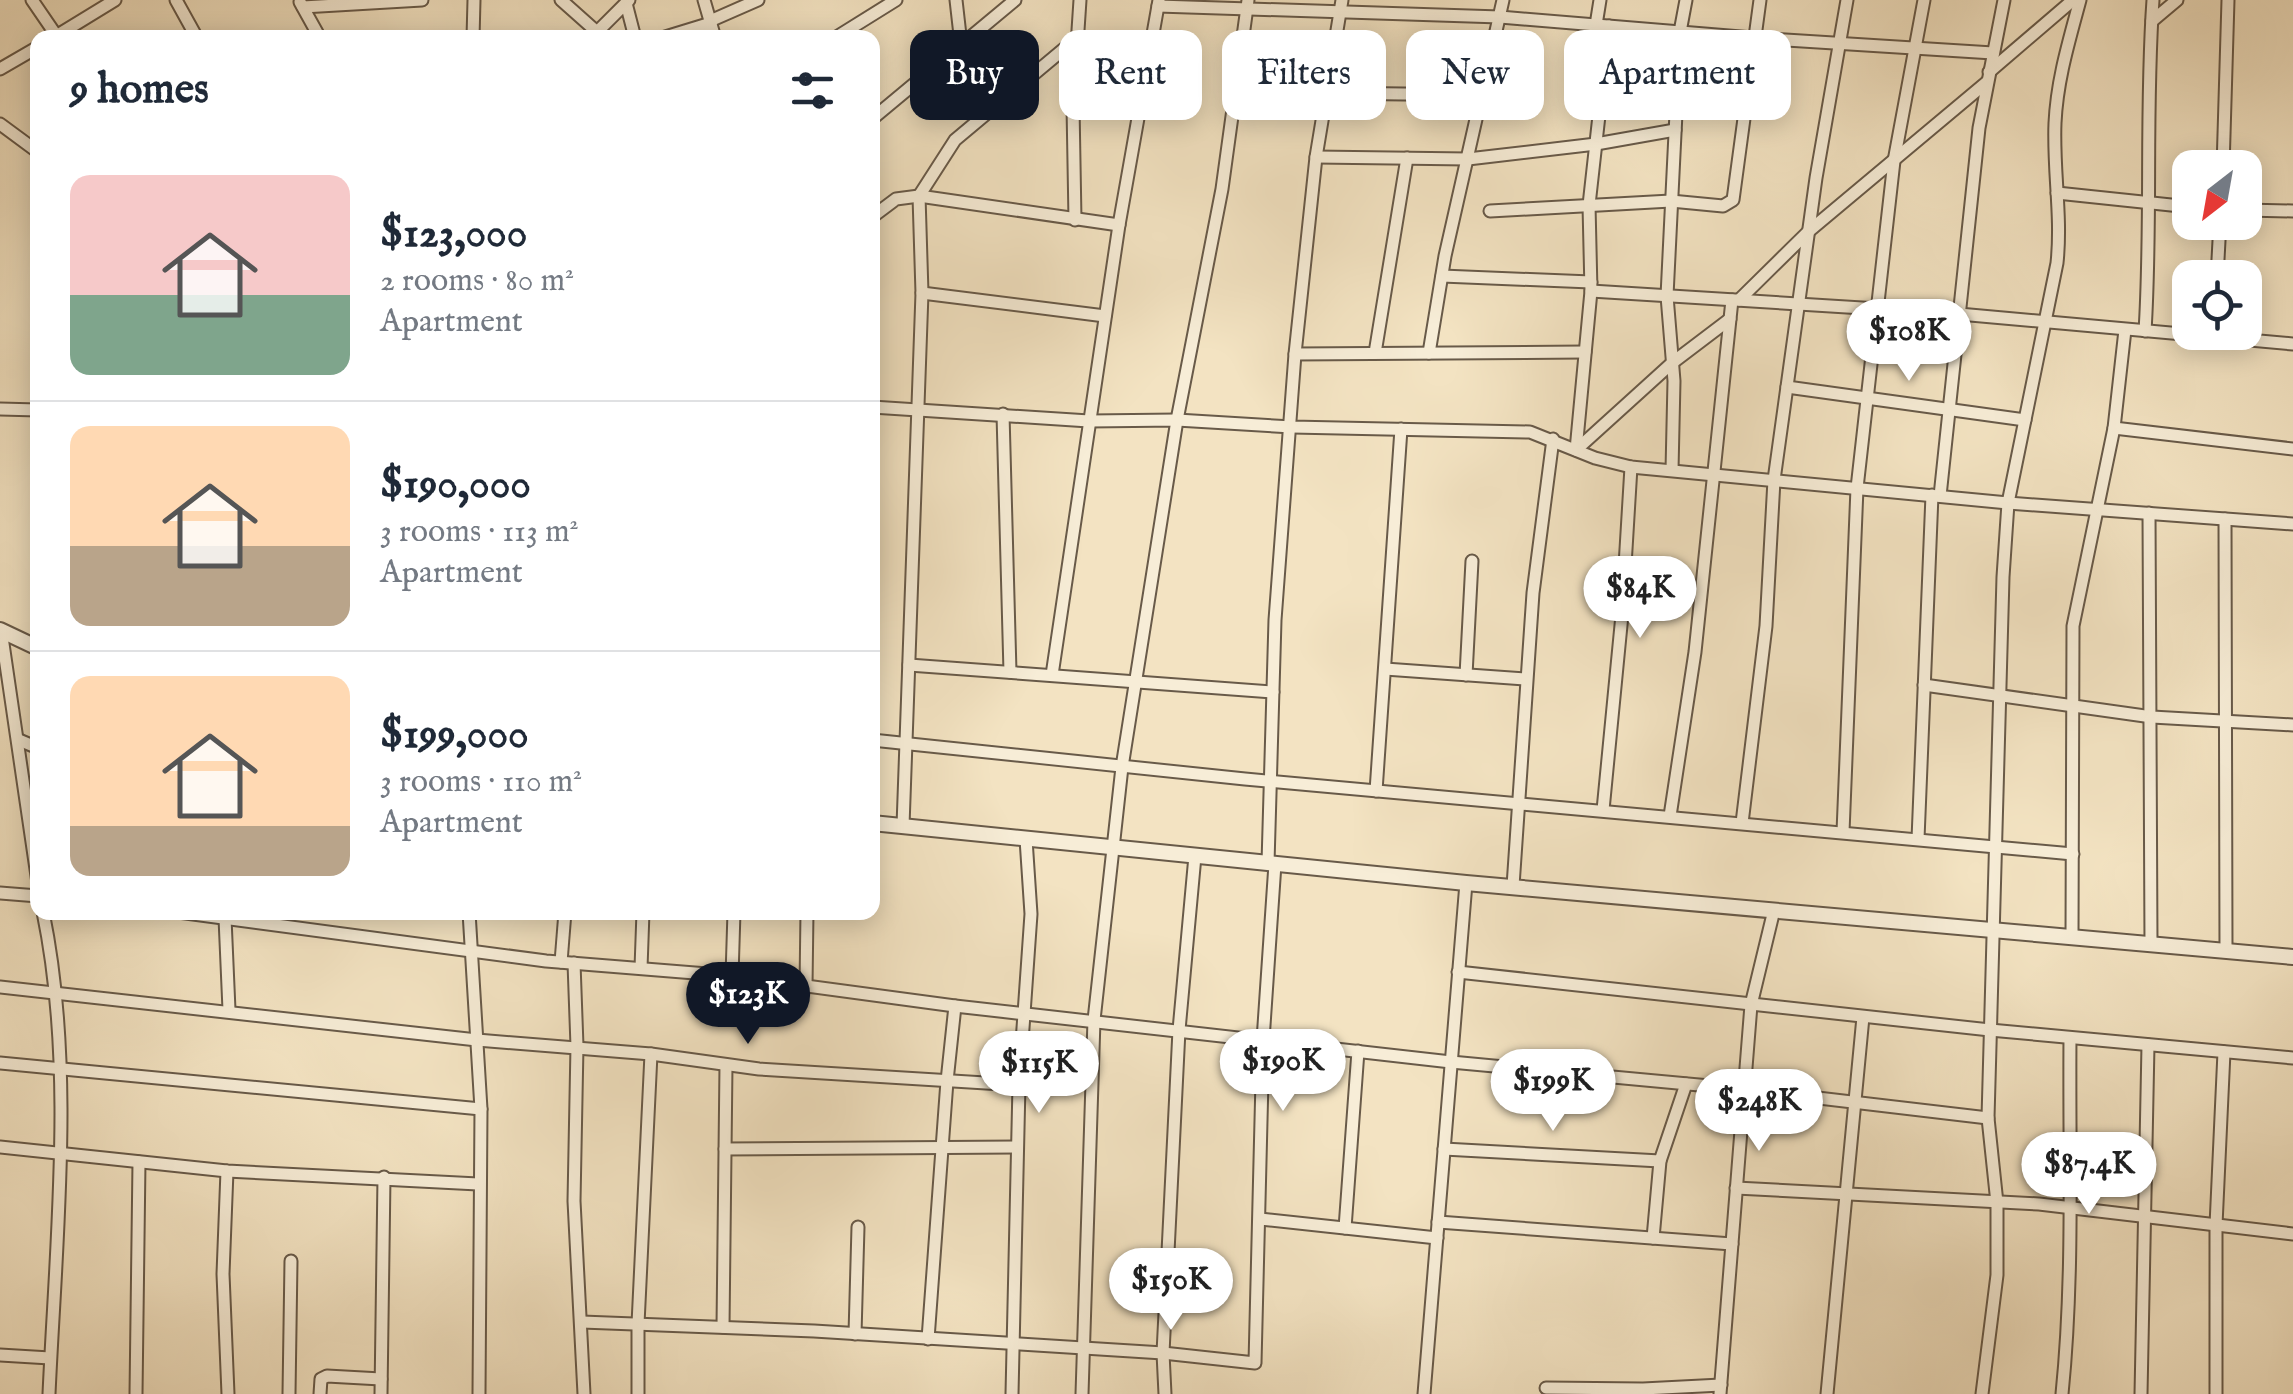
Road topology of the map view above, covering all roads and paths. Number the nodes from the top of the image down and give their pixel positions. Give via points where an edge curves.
1 (32, 0) edge
2 (115, 0) edge
3 (176, 0) edge
4 (422, 0) edge
5 (474, 0) edge
6 (561, 0) edge
7 (704, 0) edge
8 (758, 0) edge
9 (896, 0) edge
10 (956, 0) edge
11 (1015, 0) edge
12 (1080, 0) edge
13 (1433, 0) edge
14 (1503, 0) edge
15 (1600, 0) edge
16 (1686, 0) edge
17 (1760, 0) edge
18 (1847, 0) edge
19 (1924, 0) edge
20 (2004, 0) edge
21 (2076, 0) edge
22 (2153, 0) edge
23 (2176, 0) edge
24 (2228, 0) edge
25 (627, 2) edge
26 (301, 3) edge
27 (1159, 3) edge
28 (1247, 4) edge
29 (1341, 6) edge
30 (1430, 15) junction
31 (1500, 17) junction
32 (2152, 21) junction
33 (710, 22) junction
34 (1602, 26) junction
35 (50, 30) edge
36 (64, 30) edge
37 (193, 30) edge
38 (316, 30) edge
39 (473, 30) edge
40 (589, 30) edge
41 (599, 30) edge
42 (634, 30) edge
43 (686, 30) edge
44 (712, 30) edge
45 (848, 30) edge
46 (959, 30) edge
47 (978, 30) edge
48 (1078, 30) edge
49 (1497, 30) edge
50 (1654, 30) edge
51 (1680, 30) edge
52 (1754, 30) edge
53 (1791, 40) edge
54 (1839, 43) junction
55 (1914, 48) junction
56 (30, 51) edge
57 (1993, 53) junction
58 (1059, 54) edge
59 (0, 69) edge
60 (1988, 77) junction
61 (910, 87) edge
62 (880, 112) edge
63 (1073, 120) edge
64 (1322, 120) edge
65 (1477, 120) edge
66 (1676, 120) edge
67 (1743, 120) edge
68 (0, 124) edge
69 (1675, 130) junction
70 (1596, 144) junction
71 (30, 146) edge
72 (2224, 150) edge
73 (1316, 157) junction
74 (1406, 158) junction
75 (1468, 160) junction
76 (1894, 162) junction
77 (2057, 192) junction
78 (919, 196) junction
79 (1671, 201) junction
80 (2147, 204) junction
81 (1590, 205) junction
82 (2172, 206) edge
83 (2262, 210) edge
84 (880, 211) edge
85 (1490, 211) dead end
86 (2293, 211) edge
87 (1075, 220) junction
88 (1120, 225) junction
89 (1809, 231) junction
90 (1442, 276) junction
91 (1591, 286) junction
92 (922, 293) junction
93 (1666, 296) junction
94 (1736, 300) junction
95 (1799, 304) junction
96 (1876, 309) junction
97 (1960, 314) junction
98 (1105, 316) junction
99 (1730, 319) junction
100 (2044, 323) junction
101 (2124, 330) junction
102 (2145, 331) junction
103 (2172, 333) edge
104 (2262, 341) edge
105 (2293, 344) edge
106 (1585, 352) junction
107 (1375, 353) junction
108 (1429, 353) junction
109 (1295, 354) junction
110 (1672, 363) junction
111 (1788, 387) junction
112 (1866, 399) junction
113 (880, 407) edge
114 (916, 408) junction
115 (0, 409) edge
116 (1949, 409) junction
117 (30, 410) edge
118 (1003, 414) junction
119 (1177, 420) junction
120 (2025, 420) junction
121 (1089, 421) junction
122 (1292, 427) junction
123 (2114, 428) junction
124 (1402, 429) junction
125 (1553, 439) junction
126 (2293, 448) edge
127 (1576, 450) junction
128 (1632, 467) junction
129 (1672, 470) junction
130 (1712, 474) junction
131 (1774, 480) junction
132 (1857, 488) junction
133 (1936, 496) junction
134 (2008, 502) junction
135 (2096, 509) junction
136 (2149, 513) junction
137 (2226, 519) junction
138 (2293, 524) edge
139 (1472, 560) dead end
140 (1, 630) edge
141 (30, 644) edge
142 (909, 665) junction
143 (1385, 669) junction
144 (1010, 672) junction
145 (1052, 674) junction
146 (1466, 675) junction
147 (1525, 679) junction
148 (1134, 680) junction
149 (1924, 685) junction
150 (1274, 692) junction
151 (1999, 695) junction
152 (2074, 706) junction
153 (2152, 717) junction
154 (2227, 723) junction
155 (2293, 725) edge
156 (19, 740) junction
157 (880, 741) edge
158 (908, 744) junction
159 (30, 745) edge
160 (1122, 767) junction
161 (1271, 782) junction
162 (1376, 791) junction
163 (1518, 802) junction
164 (1604, 810) junction
165 (1670, 816) junction
166 (1742, 822) junction
167 (30, 823) edge
168 (880, 824) edge
169 (903, 826) junction
170 (1843, 832) junction
171 (1026, 839) junction
172 (1918, 839) junction
173 (1995, 846) junction
174 (1113, 848) junction
175 (2073, 854) junction
176 (1195, 856) junction
177 (1271, 864) junction
178 (1466, 883) junction
179 (1513, 886) junction
180 (0, 893) edge
181 (30, 895) edge
182 (1774, 910) junction
183 (44, 920) edge
184 (225, 920) edge
185 (276, 920) edge
186 (470, 920) edge
187 (565, 920) edge
188 (643, 920) edge
189 (734, 920) edge
190 (807, 920) edge
191 (1994, 930) junction
192 (2072, 936) junction
193 (2151, 944) junction
194 (472, 949) junction
195 (2226, 950) junction
196 (2293, 957) edge
197 (567, 963) junction
198 (641, 968) junction
199 (1458, 972) junction
200 (732, 976) junction
201 (806, 986) junction
202 (0, 987) edge
203 (54, 992) junction
204 (1751, 1005) junction
205 (956, 1006) junction
206 (228, 1010) junction
207 (1023, 1012) junction
208 (1863, 1017) junction
209 (1094, 1020) junction
210 (1179, 1030) junction
211 (1990, 1030) junction
212 (2070, 1038) junction
213 (477, 1040) junction
214 (1264, 1040) junction
215 (2148, 1045) junction
216 (577, 1046) junction
217 (1358, 1051) junction
218 (2224, 1052) junction
219 (651, 1054) junction
220 (2293, 1058) edge
221 (1452, 1062) junction
222 (0, 1063) edge
223 (726, 1065) junction
224 (58, 1069) junction
225 (947, 1080) junction
226 (1686, 1084) junction
227 (1018, 1085) junction
228 (1742, 1089) junction
229 (1855, 1102) junction
230 (481, 1109) junction
231 (1988, 1118) junction
232 (942, 1146) junction
233 (0, 1147) edge
234 (1017, 1147) junction
235 (725, 1149) junction
236 (1444, 1149) junction
237 (58, 1152) junction
238 (1660, 1161) junction
239 (139, 1162) junction
240 (226, 1170) junction
241 (384, 1177) junction
242 (478, 1184) junction
243 (1736, 1188) junction
244 (1844, 1196) junction
245 (1997, 1203) junction
246 (2068, 1208) junction
247 (2145, 1217) junction
248 (1260, 1219) junction
249 (1438, 1222) junction
250 (2216, 1225) junction
251 (858, 1227) dead end
252 (1345, 1228) junction
253 (2293, 1234) edge
254 (1437, 1238) junction
255 (1653, 1238) junction
256 (1732, 1244) junction
257 (291, 1261) dead end
258 (582, 1322) junction
259 (638, 1324) junction
260 (722, 1327) junction
261 (855, 1334) junction
262 (928, 1339) junction
263 (1012, 1345) junction
264 (1084, 1350) junction
265 (1163, 1352) junction
266 (0, 1355) edge
267 (50, 1358) junction
268 (381, 1378) junction
269 (1546, 1388) dead end
270 (1720, 1389) edge
271 (49, 1394) edge
272 (136, 1394) edge
273 (228, 1394) edge
274 (289, 1394) edge
275 (320, 1394) edge
276 (380, 1394) edge
277 (479, 1394) edge
278 (584, 1394) edge
279 (638, 1394) edge
280 (1012, 1394) edge
281 (1082, 1394) edge
282 (1165, 1394) edge
283 (1424, 1394) edge
284 (1827, 1394) edge
285 (1982, 1394) edge
286 (2062, 1394) edge
287 (2140, 1394) edge
288 (2216, 1394) edge

1 - 35 street
2 - 36 street
3 - 37 street
4 - 26 street
5 - 39 street
6 - 40 street
7 - 33 street
8 - 33 street
9 - 45 street
10 - 46 street
11 - 47 street
12 - 48 street
13 - 30 street
14 - 31 street
15 - 34 street
16 - 51 street
17 - 52 street
18 - 54 street
19 - 55 street
20 - 57 street
21 - 60 street
21 - 77 street via 2055,124
22 - 32 street
23 - 32 street
24 - 72 street
25 - 41 street
25 - 42 street
26 - 38 street
27 - 28 street
27 - 88 street
28 - 29 street
28 - 119 street via 1222,189
29 - 30 street
30 - 31 street
31 - 34 street
31 - 49 street
32 - 80 street
33 - 43 street
33 - 44 street
34 - 50 street
34 - 70 street
53 - 54 street
54 - 55 street
54 - 89 street
55 - 57 street
55 - 76 street
56 - 59 street
57 - 60 street
58 - 78 street via 955,140
60 - 76 street
60 - 97 street
61 - 62 street
63 - 87 street
64 - 73 street
65 - 75 street
66 - 69 street
67 - 79 street via 1733,200 1723,206
68 - 71 street
69 - 70 street
69 - 79 street
70 - 75 street
70 - 81 street
73 - 74 street
73 - 109 street
74 - 75 street
74 - 107 street
75 - 90 street
76 - 89 street
76 - 96 street
77 - 80 street
77 - 100 street via 2058,249
78 - 84 street via 896,198
78 - 87 street
78 - 92 street
79 - 81 street
79 - 93 street
80 - 82 street
80 - 102 street
81 - 85 street
81 - 91 street
83 - 86 street
87 - 88 street
88 - 98 street
89 - 94 street
89 - 95 street
90 - 91 street
90 - 108 street
91 - 93 street
91 - 106 street
92 - 98 street
92 - 114 street
93 - 94 street
93 - 110 street
94 - 95 street
94 - 99 street
95 - 96 street
95 - 111 street
96 - 97 street
96 - 112 street
97 - 100 street
97 - 116 street
98 - 121 street
99 - 110 street
99 - 130 street
100 - 101 street
100 - 120 street
101 - 102 street
101 - 123 street
102 - 103 street
104 - 105 street
106 - 108 street
106 - 127 street
107 - 108 street
107 - 109 street
109 - 122 street
110 - 127 street
110 - 129 street
111 - 112 street
111 - 131 street
112 - 116 street
112 - 132 street
113 - 114 street
114 - 118 street
114 - 142 street
115 - 117 street
116 - 120 street
116 - 133 street
118 - 121 street
118 - 144 street
119 - 121 street
119 - 122 street
119 - 148 street
120 - 134 street
121 - 145 street
122 - 124 street
122 - 150 street
123 - 126 street
123 - 135 street
124 - 125 street via 1530,432
124 - 143 street
125 - 127 street
125 - 147 street
127 - 128 street
128 - 129 street
128 - 164 street
129 - 130 street
130 - 131 street
130 - 165 street
131 - 132 street
131 - 166 street via 1766,626
132 - 133 street
132 - 170 street
133 - 134 street
133 - 149 street
134 - 135 street
134 - 151 street
135 - 136 street
135 - 152 street via 2073,626
136 - 137 street
136 - 153 street
137 - 138 street
137 - 154 street
139 - 146 street
140 - 141 street
140 - 156 street
142 - 144 street
142 - 158 street
143 - 146 street
143 - 162 street
144 - 145 street
145 - 148 street
146 - 147 street
147 - 163 street
148 - 150 street
148 - 160 street
149 - 151 street
149 - 172 street
150 - 161 street
151 - 152 street
151 - 173 street
152 - 153 street
152 - 175 street
153 - 154 street
153 - 193 street
154 - 155 street
154 - 195 street
156 - 159 street
156 - 167 street
157 - 158 street
158 - 160 street
158 - 169 street
160 - 161 street
160 - 174 street
161 - 162 street
161 - 177 street
162 - 163 street
163 - 164 street
163 - 179 street
164 - 165 street
165 - 166 street
166 - 170 street
168 - 169 street
169 - 171 street
170 - 172 street
171 - 174 street
171 - 207 street via 1031,914
172 - 173 street
173 - 175 street
173 - 191 street
174 - 176 street
174 - 209 street
175 - 192 street
176 - 177 street
176 - 210 street
177 - 178 street
177 - 214 street
178 - 179 street
178 - 199 street
179 - 182 street
180 - 181 street
182 - 191 street
182 - 204 street
183 - 203 street
184 - 206 street
185 - 194 street
186 - 194 street
187 - 197 street
188 - 198 street
189 - 200 street
190 - 201 street
191 - 192 street
191 - 211 street
192 - 193 street
193 - 195 street
194 - 197 street
194 - 213 street
195 - 196 street
197 - 198 street
197 - 216 street
198 - 200 street
199 - 204 street
199 - 221 street
200 - 201 street
201 - 205 street
202 - 203 street
203 - 206 street
203 - 224 street
204 - 208 street
204 - 228 street
205 - 207 street
205 - 225 street
206 - 213 street
207 - 209 street
207 - 227 street
208 - 211 street
208 - 229 street
209 - 210 street
209 - 264 street
210 - 214 street
210 - 265 street
211 - 212 street
211 - 231 street
212 - 215 street
212 - 246 street
213 - 216 street
213 - 230 street
214 - 217 street
214 - 248 street
215 - 218 street
215 - 247 street
216 - 219 street
216 - 258 street via 574,1200
217 - 221 street
217 - 252 street
218 - 220 street
218 - 250 street
219 - 223 street
219 - 259 street
221 - 226 street
221 - 236 street
222 - 224 street
223 - 225 street
223 - 235 street
224 - 230 street
224 - 237 street
225 - 227 street
225 - 232 street
226 - 228 street
226 - 238 street
227 - 234 street
228 - 229 street
228 - 243 street
229 - 231 street
229 - 244 street
230 - 242 street
231 - 245 street
232 - 234 street
232 - 235 street
232 - 262 street
233 - 237 street
234 - 263 street
235 - 260 street
236 - 238 street
236 - 249 street
237 - 239 street
237 - 267 street
238 - 255 street
239 - 240 street
239 - 272 street
240 - 241 street
240 - 273 street
241 - 242 street
241 - 268 street
242 - 277 street
243 - 244 street
243 - 256 street
244 - 245 street
244 - 284 street
245 - 246 street
245 - 285 street via 1997,1275
246 - 247 street
246 - 286 street via 2072,1272
247 - 250 street
247 - 287 street
248 - 252 street
248 - 265 street via 1255,1363
249 - 254 street
249 - 255 street
250 - 253 street
250 - 288 street
251 - 261 street
252 - 254 street
254 - 283 street
255 - 256 street
256 - 270 street
257 - 274 street
258 - 259 street
258 - 278 street
259 - 260 street
259 - 279 street
260 - 261 street
261 - 262 street
262 - 263 street
263 - 264 street
263 - 280 street
264 - 265 street
264 - 281 street
265 - 282 street
266 - 267 street
267 - 271 street
268 - 275 street via 328,1376
268 - 276 street
269 - 270 street

